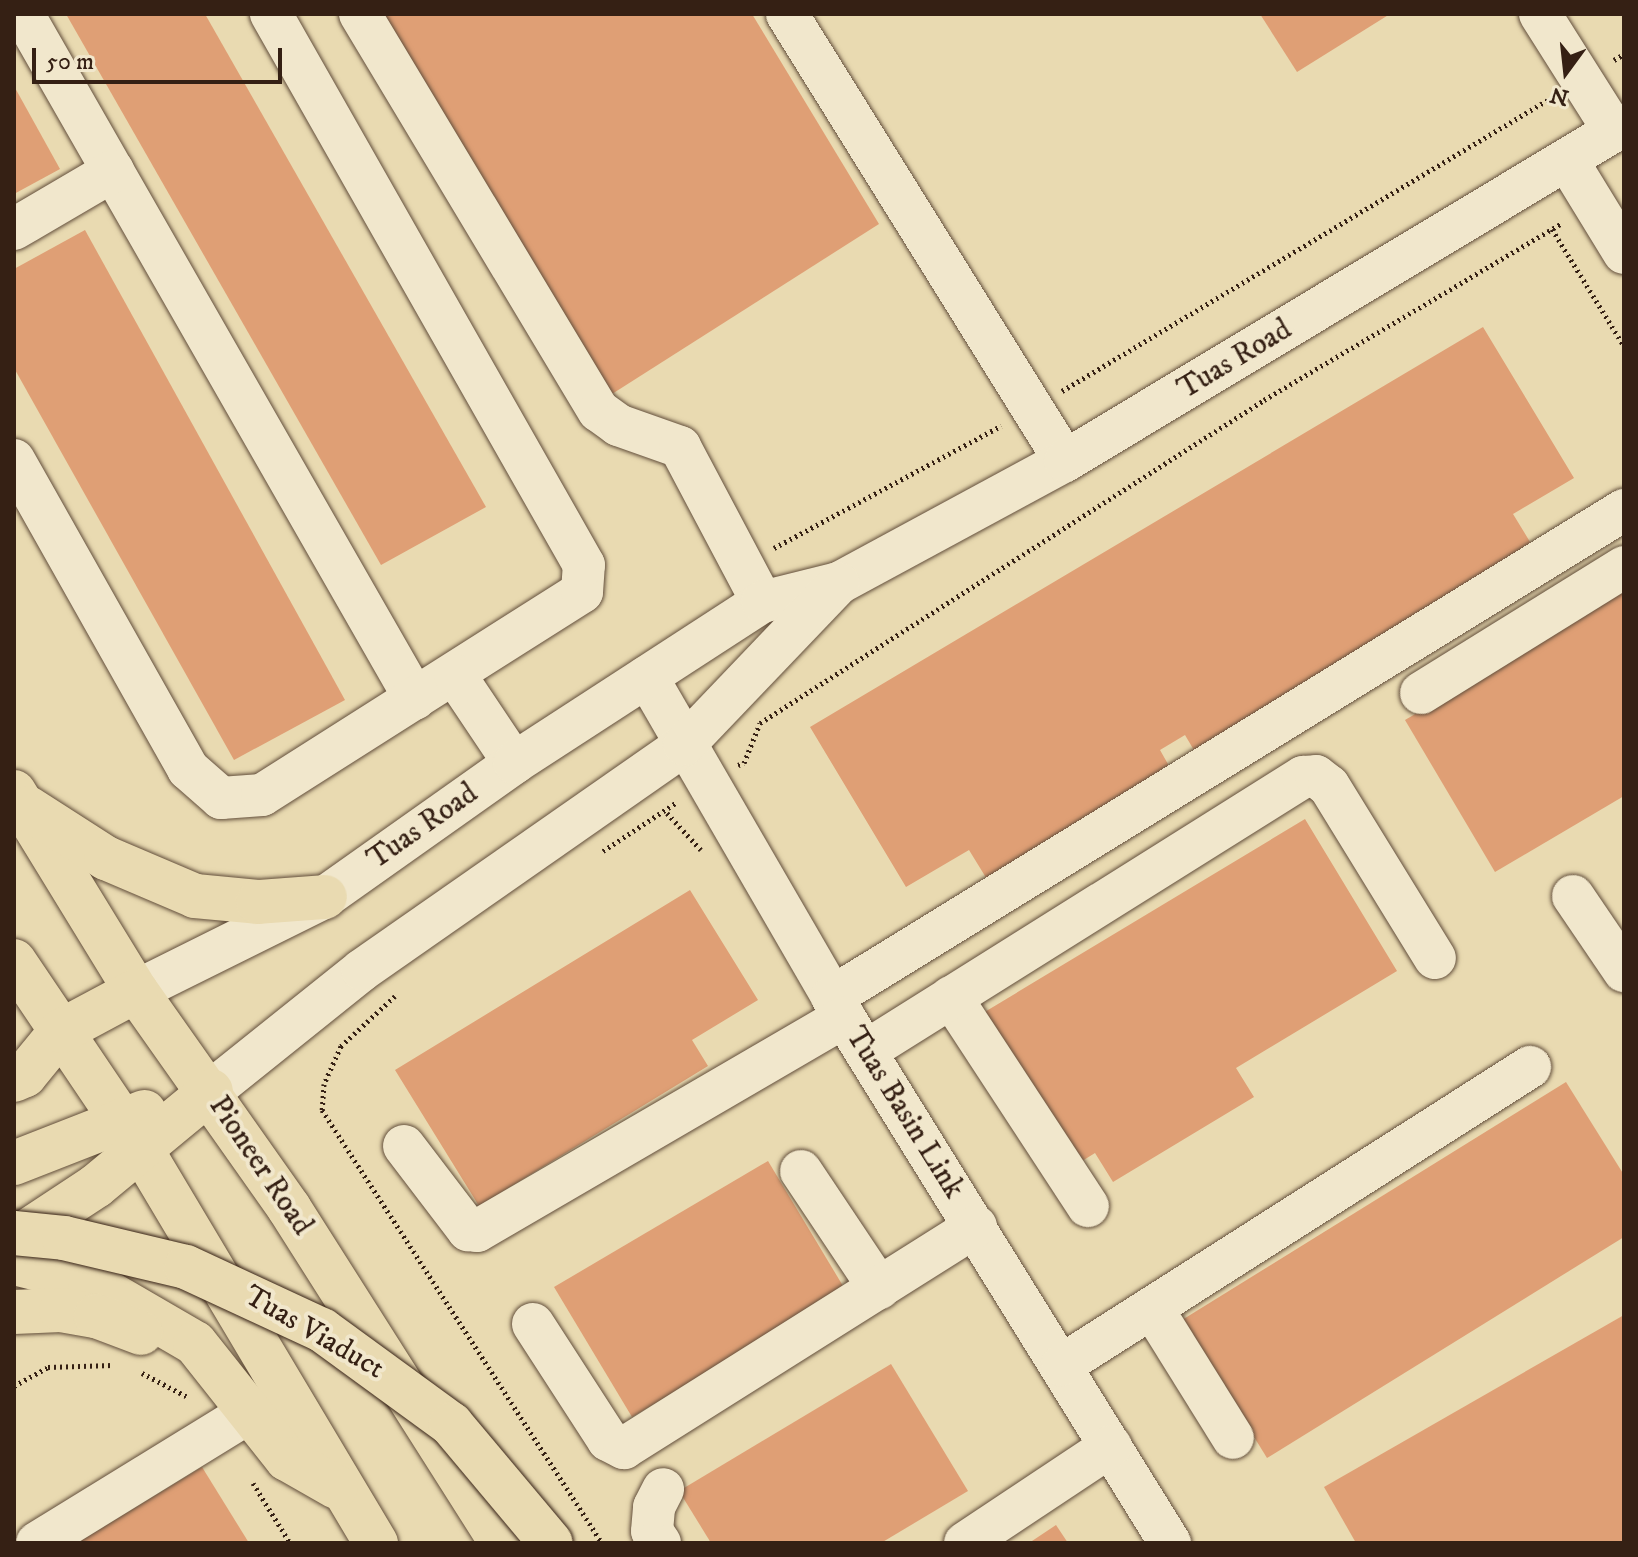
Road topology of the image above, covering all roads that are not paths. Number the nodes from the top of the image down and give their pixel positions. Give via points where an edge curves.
1 (23, 14) edge
2 (271, 14) edge
3 (360, 14) edge
4 (787, 14) edge
5 (1540, 14) edge
6 (1619, 128) edge
7 (1567, 160) junction
8 (113, 171) junction
9 (14, 229) edge
10 (1624, 253) edge
11 (14, 460) edge
12 (1065, 461) junction
13 (1624, 510) edge
14 (1624, 567) edge
15 (839, 583) junction
16 (762, 602) junction
17 (455, 675) junction
18 (647, 677) junction
19 (1421, 693) dead end
20 (415, 699) junction
21 (693, 760) junction
22 (514, 763) junction
23 (17, 798) edge
24 (1573, 896) dead end
25 (325, 897) junction
26 (1435, 958) dead end
27 (14, 961) edge
28 (1624, 971) edge
29 (136, 991) junction
30 (951, 997) junction
31 (847, 1022) junction
32 (61, 1031) junction
33 (1530, 1067) dead end
34 (14, 1080) edge
35 (211, 1091) junction
36 (130, 1135) junction
37 (404, 1146) dead end
38 (14, 1163) edge
39 (801, 1171) dead end
40 (1088, 1206) dead end
41 (976, 1226) junction
42 (14, 1233) edge
43 (14, 1240) edge
44 (14, 1263) edge
45 (879, 1288) junction
46 (1152, 1308) junction
47 (14, 1312) edge
48 (533, 1324) dead end
49 (1062, 1365) junction
50 (219, 1377) junction
51 (247, 1414) junction
52 (1233, 1438) dead end
53 (1111, 1446) junction
54 (339, 1489) junction
55 (663, 1489) dead end
56 (37, 1543) edge
57 (376, 1543) edge
58 (502, 1543) edge
59 (551, 1543) edge
60 (660, 1543) edge
61 (965, 1543) edge
62 (1170, 1543) edge

1 - 8 street
2 - 17 street via 584,565 584,588 577,600
3 - 16 street via 599,411 618,425 680,447
4 - 12 street
5 - 6 street
6 - 7 street, Tuas Road
7 - 10 street
7 - 12 street, Tuas Road
8 - 9 street
8 - 20 street
11 - 20 street via 188,769 221,798 262,795
12 - 15 street, Tuas Road
13 - 31 street
14 - 19 street
15 - 16 street, Tuas Road
15 - 21 street, Tuas Road
16 - 18 street, Tuas Road
17 - 20 street
17 - 22 street
18 - 21 street, Tuas Basin Link
18 - 22 street, Tuas Road
21 - 31 street, Tuas Basin Link
21 - 35 street, Tuas Road via 362,970
22 - 25 street, Tuas Road
23 - 25 main road via 106,858 195,896 258,902
23 - 29 main road, Pioneer Road
24 - 28 street
25 - 29 street, Tuas Road
26 - 30 street via 1329,786 1316,776 1303,777
27 - 32 main road
29 - 32 main road, Tuas Road
29 - 35 main road, Pioneer Road
30 - 31 street
30 - 40 street
31 - 37 street via 477,1231 468,1230
31 - 41 street, Tuas Basin Link
32 - 34 main road, Tuas Road via 25,1075
32 - 36 main road
33 - 46 street
35 - 36 main road, Tuas Road
35 - 58 main road, Pioneer Road
36 - 38 main road, Tuas Road
36 - 43 main road, Tuas Road via 96,1186
36 - 54 main road
39 - 45 street
41 - 45 street
41 - 49 street, Tuas Basin Link
42 - 59 main road, Tuas Viaduct, bridge via 64,1238 186,1267 322,1330 451,1424
44 - 50 main road via 90,1282 141,1309 195,1343
45 - 48 street via 624,1448 608,1440
46 - 49 street
46 - 52 street
47 - 50 main road via 61,1310 96,1316 133,1328
49 - 53 street, Tuas Basin Link
50 - 51 main road
51 - 54 main road via 287,1459
51 - 56 street
53 - 61 street
53 - 62 street, Tuas Basin Link
54 - 57 main road
55 - 60 street via 654,1507 652,1531

